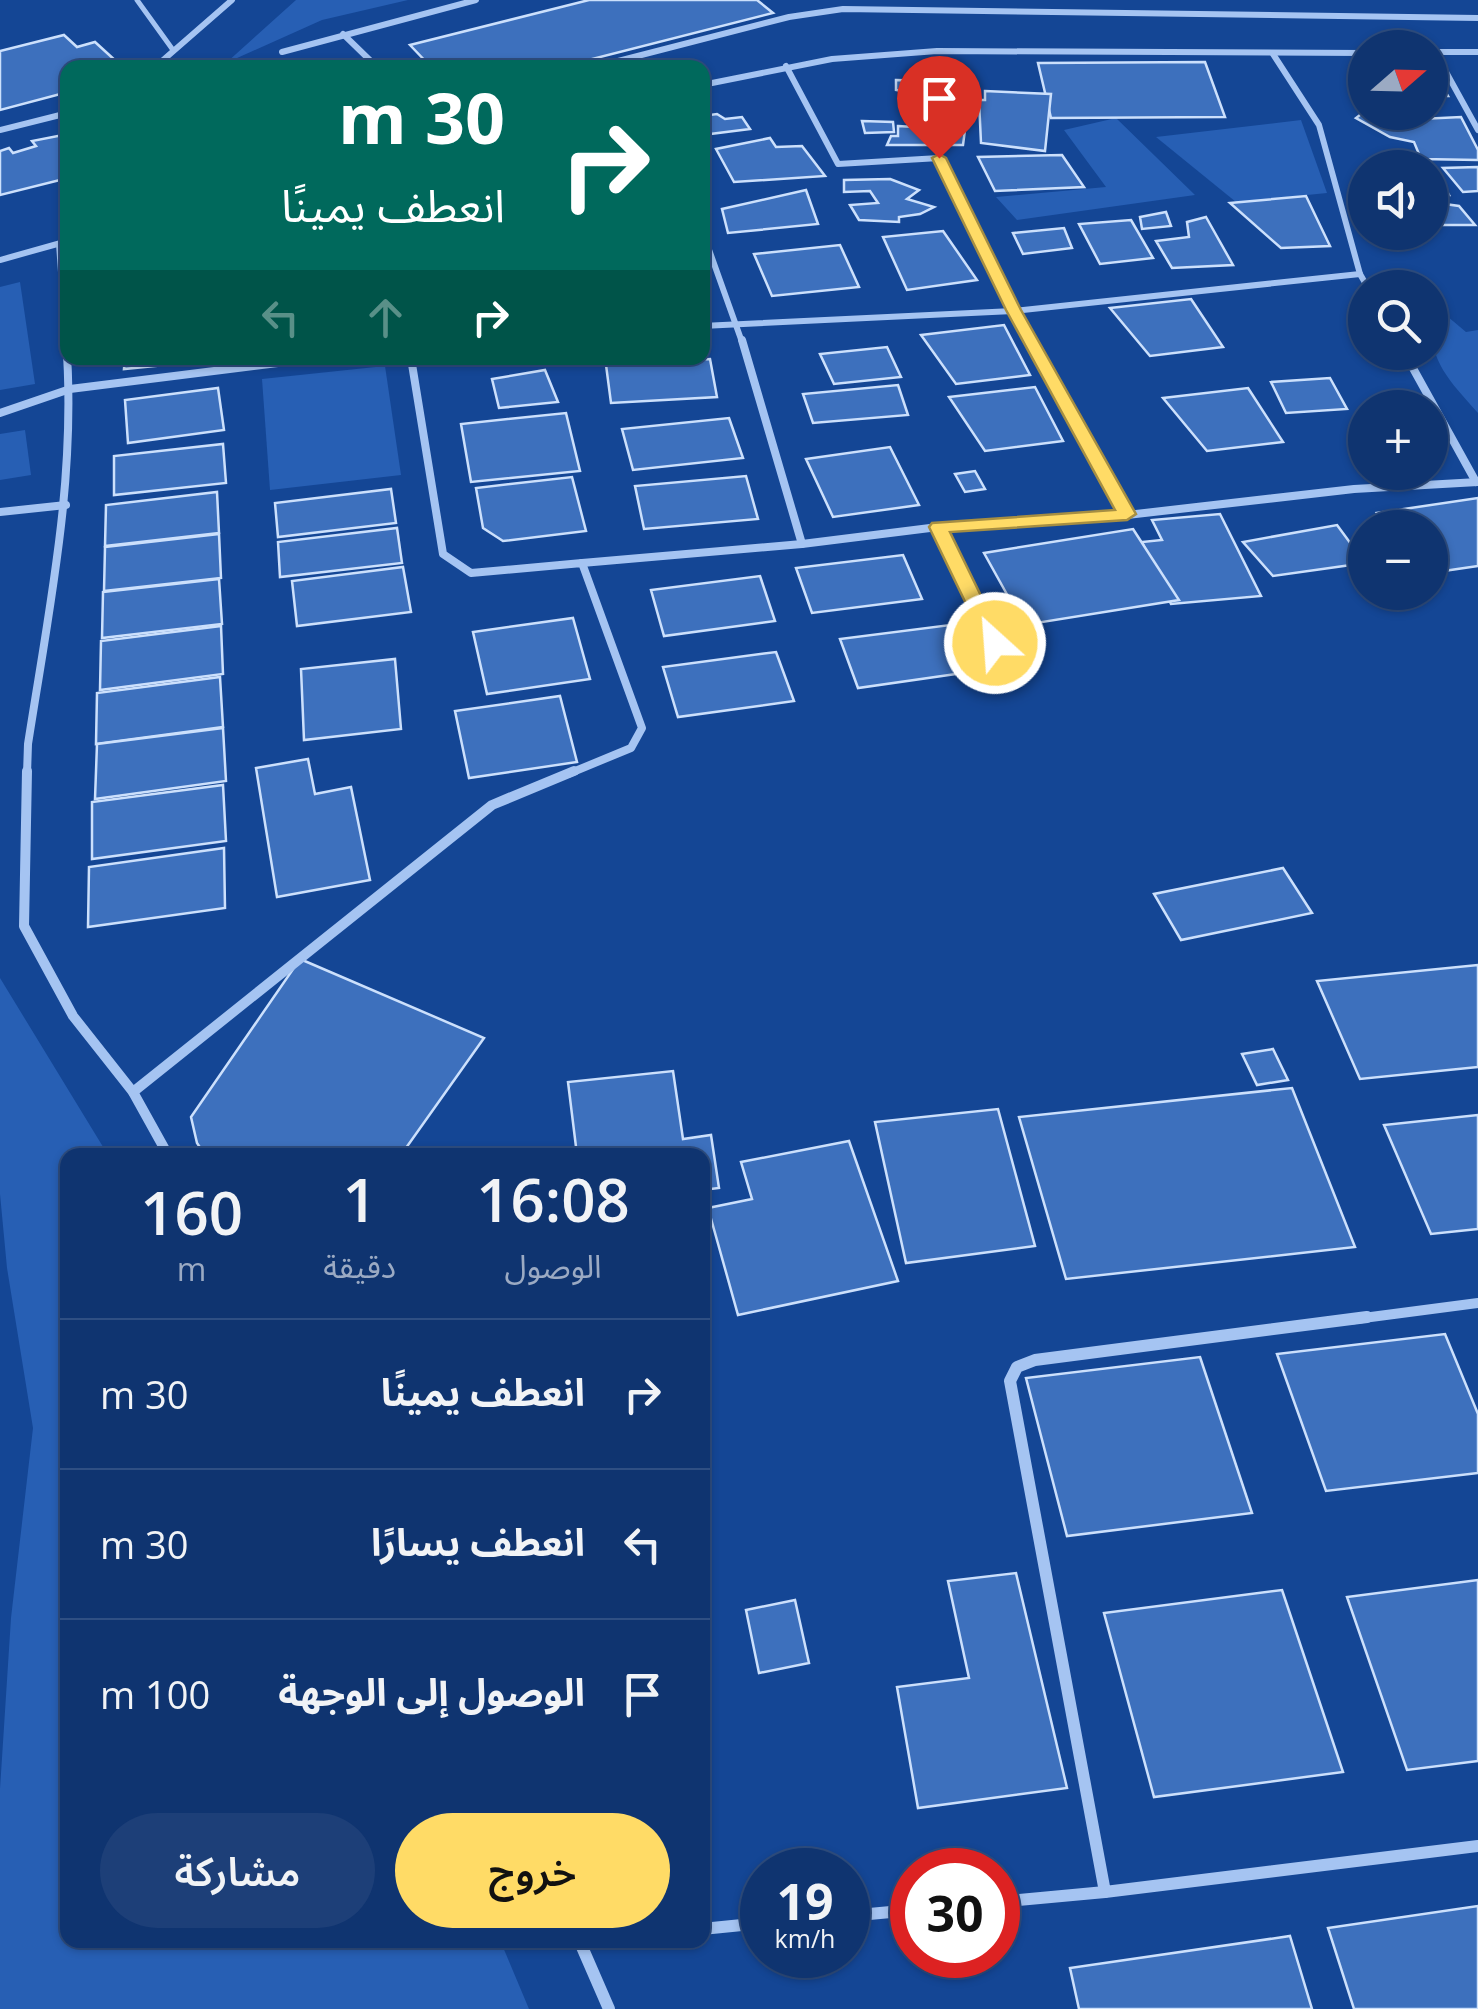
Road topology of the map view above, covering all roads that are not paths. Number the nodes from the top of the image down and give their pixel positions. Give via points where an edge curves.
1 (137, 0) edge
2 (232, 0) edge
3 (476, 0) edge
4 (1478, 18) edge
5 (343, 34) junction
6 (173, 50) junction
7 (282, 52) dead end
8 (1448, 52) edge
9 (1478, 52) edge
10 (1348, 53) edge
11 (1273, 54) junction
12 (162, 60) edge
13 (370, 60) edge
14 (622, 60) edge
15 (786, 66) junction
16 (1448, 79) edge
17 (710, 83) edge
18 (60, 115) edge
19 (0, 130) edge
20 (1478, 130) edge
21 (60, 243) edge
22 (710, 252) edge
23 (0, 260) edge
24 (1359, 270) edge
25 (1348, 275) edge
26 (1014, 310) junction
27 (736, 324) junction
28 (710, 326) edge
29 (69, 365) edge
30 (262, 365) edge
31 (412, 365) edge
32 (1414, 370) edge
33 (70, 389) junction
34 (0, 413) edge
35 (1477, 482) edge
36 (66, 504) junction
37 (0, 512) edge
38 (1127, 514) junction
39 (938, 527) junction
40 (802, 544) junction
41 (582, 563) junction
42 (995, 643) dead end
43 (133, 1092) junction
44 (164, 1148) edge
45 (1478, 1303) edge
46 (1478, 1846) edge
47 (1105, 1892) junction
48 (1020, 1900) edge
49 (740, 1926) edge
50 (710, 1928) edge
51 (583, 1948) edge
52 (609, 2009) edge

1 - 6 lane
2 - 6 street
3 - 5 street
4 - 14 street via 844,9
5 - 7 street
5 - 13 street
6 - 12 street
8 - 9 street
10 - 11 street
11 - 15 street via 970,50
11 - 24 street via 1319,125
15 - 17 street
15 - 26 street via 838,164 939,158
16 - 20 street
18 - 19 street
21 - 23 street
22 - 27 street
25 - 26 street
26 - 27 street
26 - 38 street
27 - 28 street
27 - 40 street
29 - 33 street
30 - 33 street
31 - 41 street via 443,554 471,573
32 - 35 street
33 - 34 street
33 - 36 street
35 - 38 street
36 - 37 street
36 - 43 street via 28,744 24,926 73,1016
38 - 39 street
39 - 40 street
39 - 42 street
40 - 41 street
41 - 43 street via 642,728 631,748 492,805
43 - 44 street
45 - 47 street via 1018,1367 1010,1381
46 - 47 street
47 - 48 street
49 - 50 street
51 - 52 street

